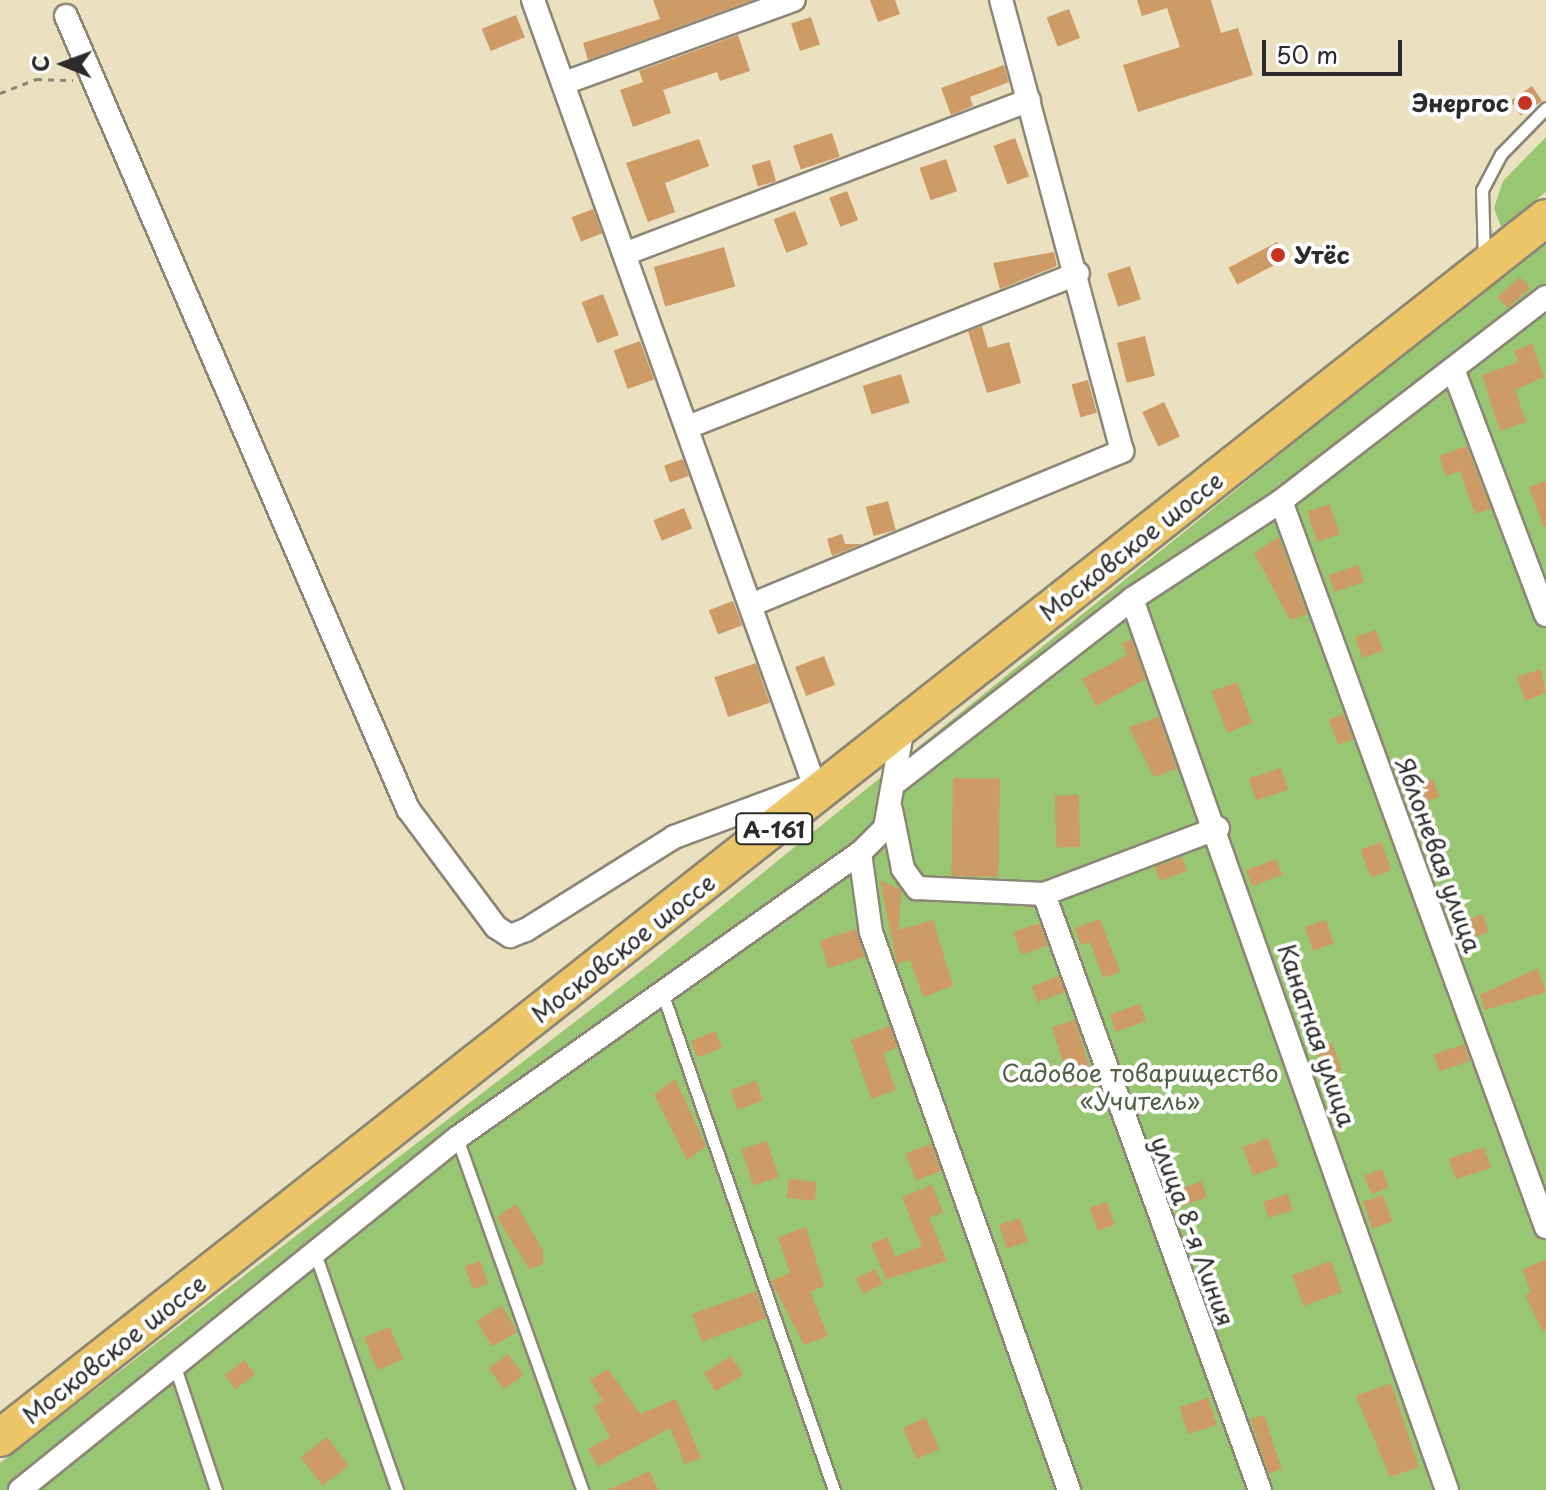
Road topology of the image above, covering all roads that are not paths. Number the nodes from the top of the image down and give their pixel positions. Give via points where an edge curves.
1 (533, 0) edge
2 (794, 0) edge
3 (1001, 0) edge
4 (66, 16) dead end
5 (567, 82) junction
6 (1029, 100) junction
7 (1546, 108) edge
8 (1546, 218) edge
9 (627, 253) junction
10 (1485, 267) junction
11 (1078, 273) junction
12 (1546, 297) edge
13 (1453, 369) junction
14 (688, 427) junction
15 (1281, 501) junction
16 (1132, 599) junction
17 (751, 605) junction
18 (1546, 615) edge
19 (903, 727) junction
20 (895, 783) junction
21 (816, 790) junction
22 (891, 809) junction
23 (1218, 828) junction
24 (860, 853) junction
25 (1044, 894) junction
26 (662, 992) junction
27 (457, 1138) junction
28 (1546, 1227) edge
29 (316, 1256) junction
30 (175, 1367) junction
31 (0, 1438) edge
32 (22, 1489) edge
33 (216, 1490) edge
34 (397, 1490) edge
35 (582, 1490) edge
36 (834, 1490) edge
37 (1069, 1490) edge
38 (1260, 1490) edge
39 (1447, 1490) edge

1 - 5 street
2 - 5 street
3 - 6 street
4 - 21 street via 408,809 496,927 510,936 526,930 674,837
5 - 9 street
6 - 9 street
6 - 11 street
7 - 10 lane via 1501,154 1482,190
8 - 10 highway, Московское шоссе / А-161
9 - 14 street
10 - 19 highway, Московское шоссе / А-161
11 - 14 street
11 - 17 street via 1122,451
12 - 13 street
13 - 15 street
13 - 18 street
14 - 17 street
15 - 16 street
15 - 28 street, Яблоневая улица
16 - 20 street
16 - 23 street, Канатная улица
17 - 21 street
19 - 20 street
19 - 21 highway, Московское шоссе / А-161
20 - 22 street
21 - 31 highway, Московское шоссе / А-161
22 - 24 street via 885,828
22 - 25 street via 903,869 917,888
23 - 25 street
23 - 39 street, Канатная улица
24 - 26 street
24 - 37 street via 871,932
25 - 38 street, улица 8-я Линия
26 - 27 street
26 - 36 lane
27 - 29 street
27 - 35 lane
29 - 30 street
29 - 34 lane
30 - 32 street
30 - 33 lane

